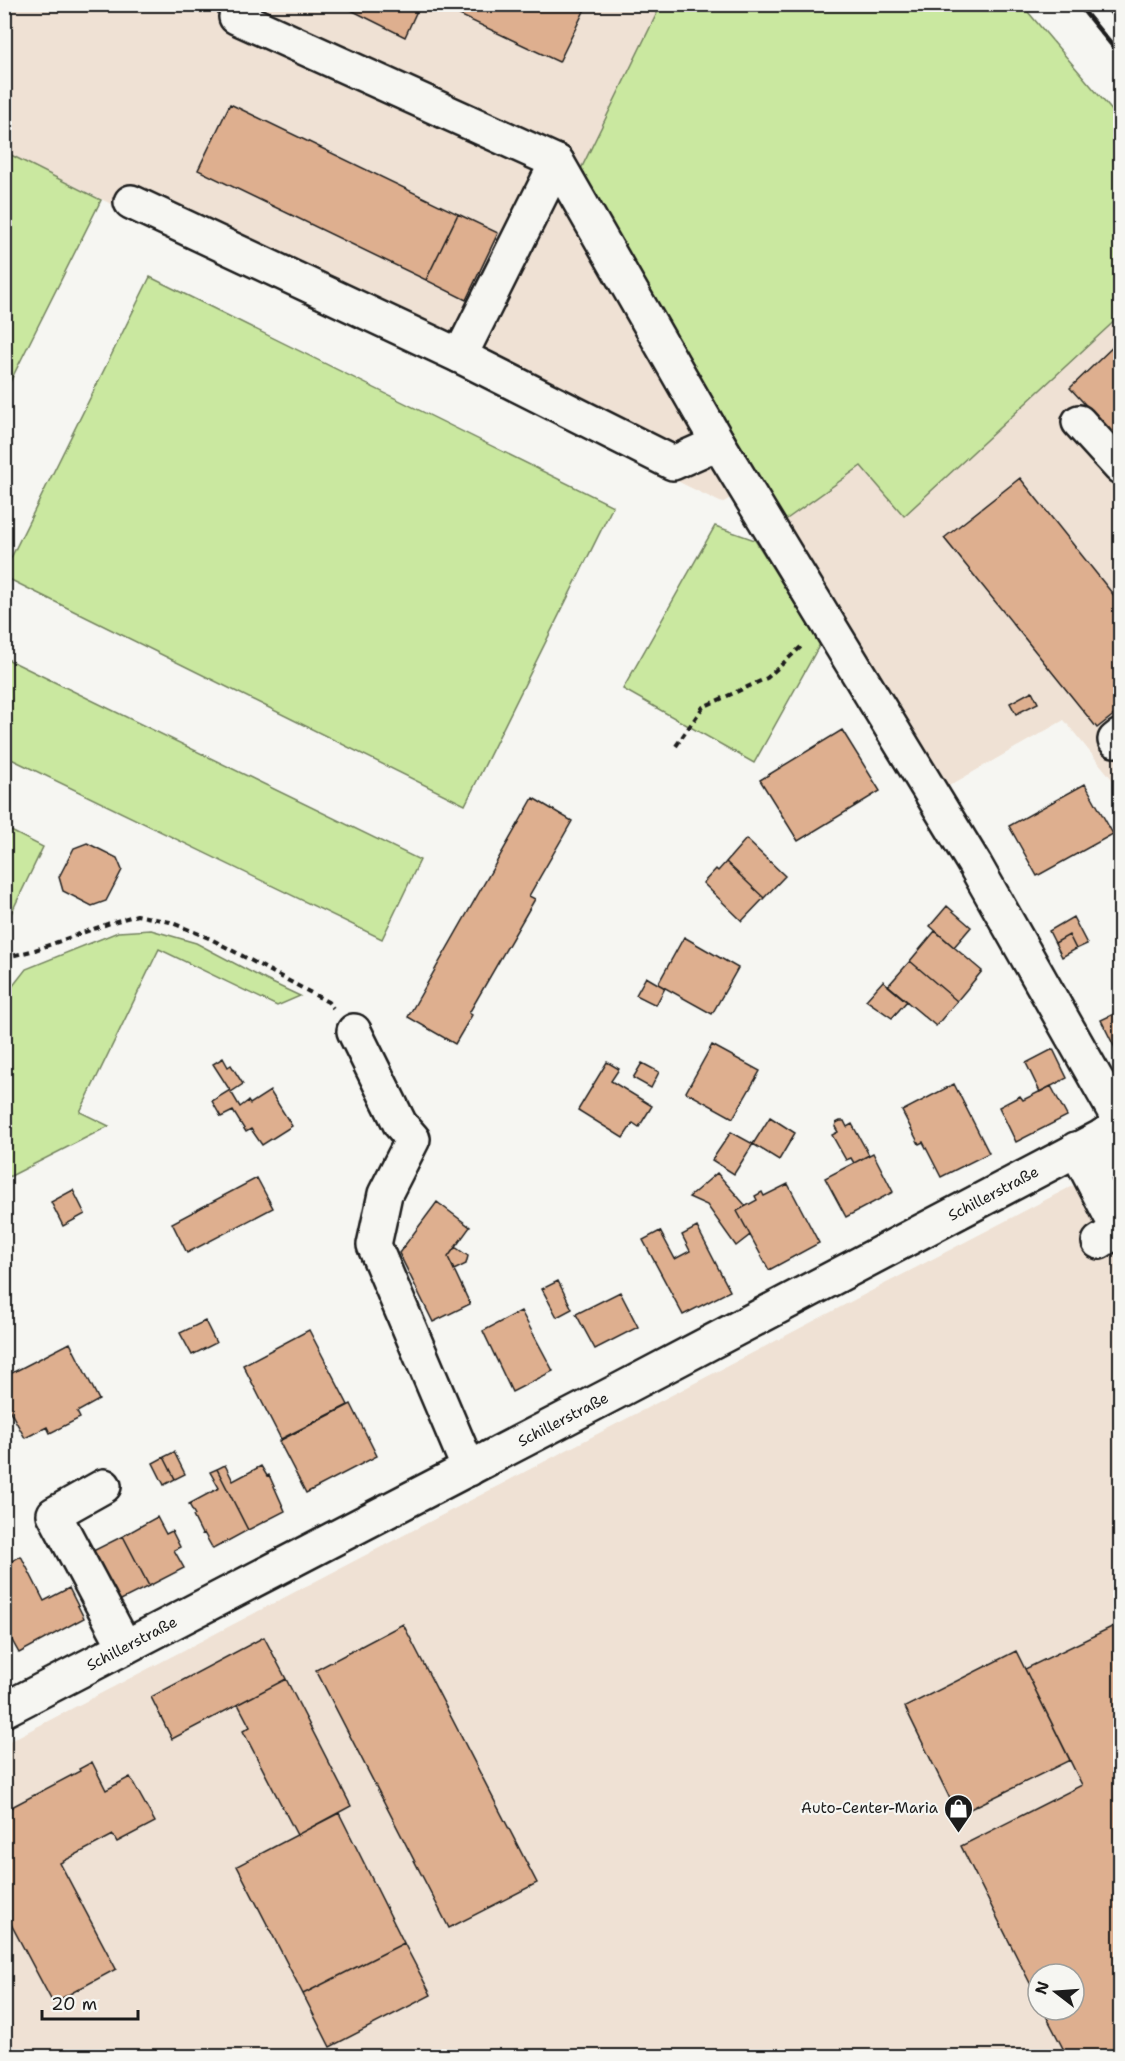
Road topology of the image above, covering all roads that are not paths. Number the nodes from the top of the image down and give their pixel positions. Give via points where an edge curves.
1 (236, 17) dead end
2 (557, 162) junction
3 (131, 202) dead end
4 (460, 356) junction
5 (1079, 422) dead end
6 (718, 443) junction
7 (1120, 467) edge
8 (354, 1031) road end
9 (1115, 1128) edge
10 (1076, 1149) junction
11 (1120, 1166) edge
12 (1099, 1242) dead end
13 (469, 1469) junction
14 (104, 1486) dead end
15 (125, 1647) junction
16 (4, 1710) edge

1 - 2 street
2 - 4 street
2 - 6 street
3 - 4 street
4 - 6 street via 673,463
5 - 7 street
6 - 9 street via 975,865
8 - 13 street via 400,1124 413,1139 385,1194 374,1245
9 - 10 street, Schillerstraße
9 - 11 street
10 - 12 street via 1113,1220 1113,1233
10 - 13 street, Schillerstraße
13 - 15 street, Schillerstraße
14 - 15 street via 54,1514
15 - 16 street, Schillerstraße

